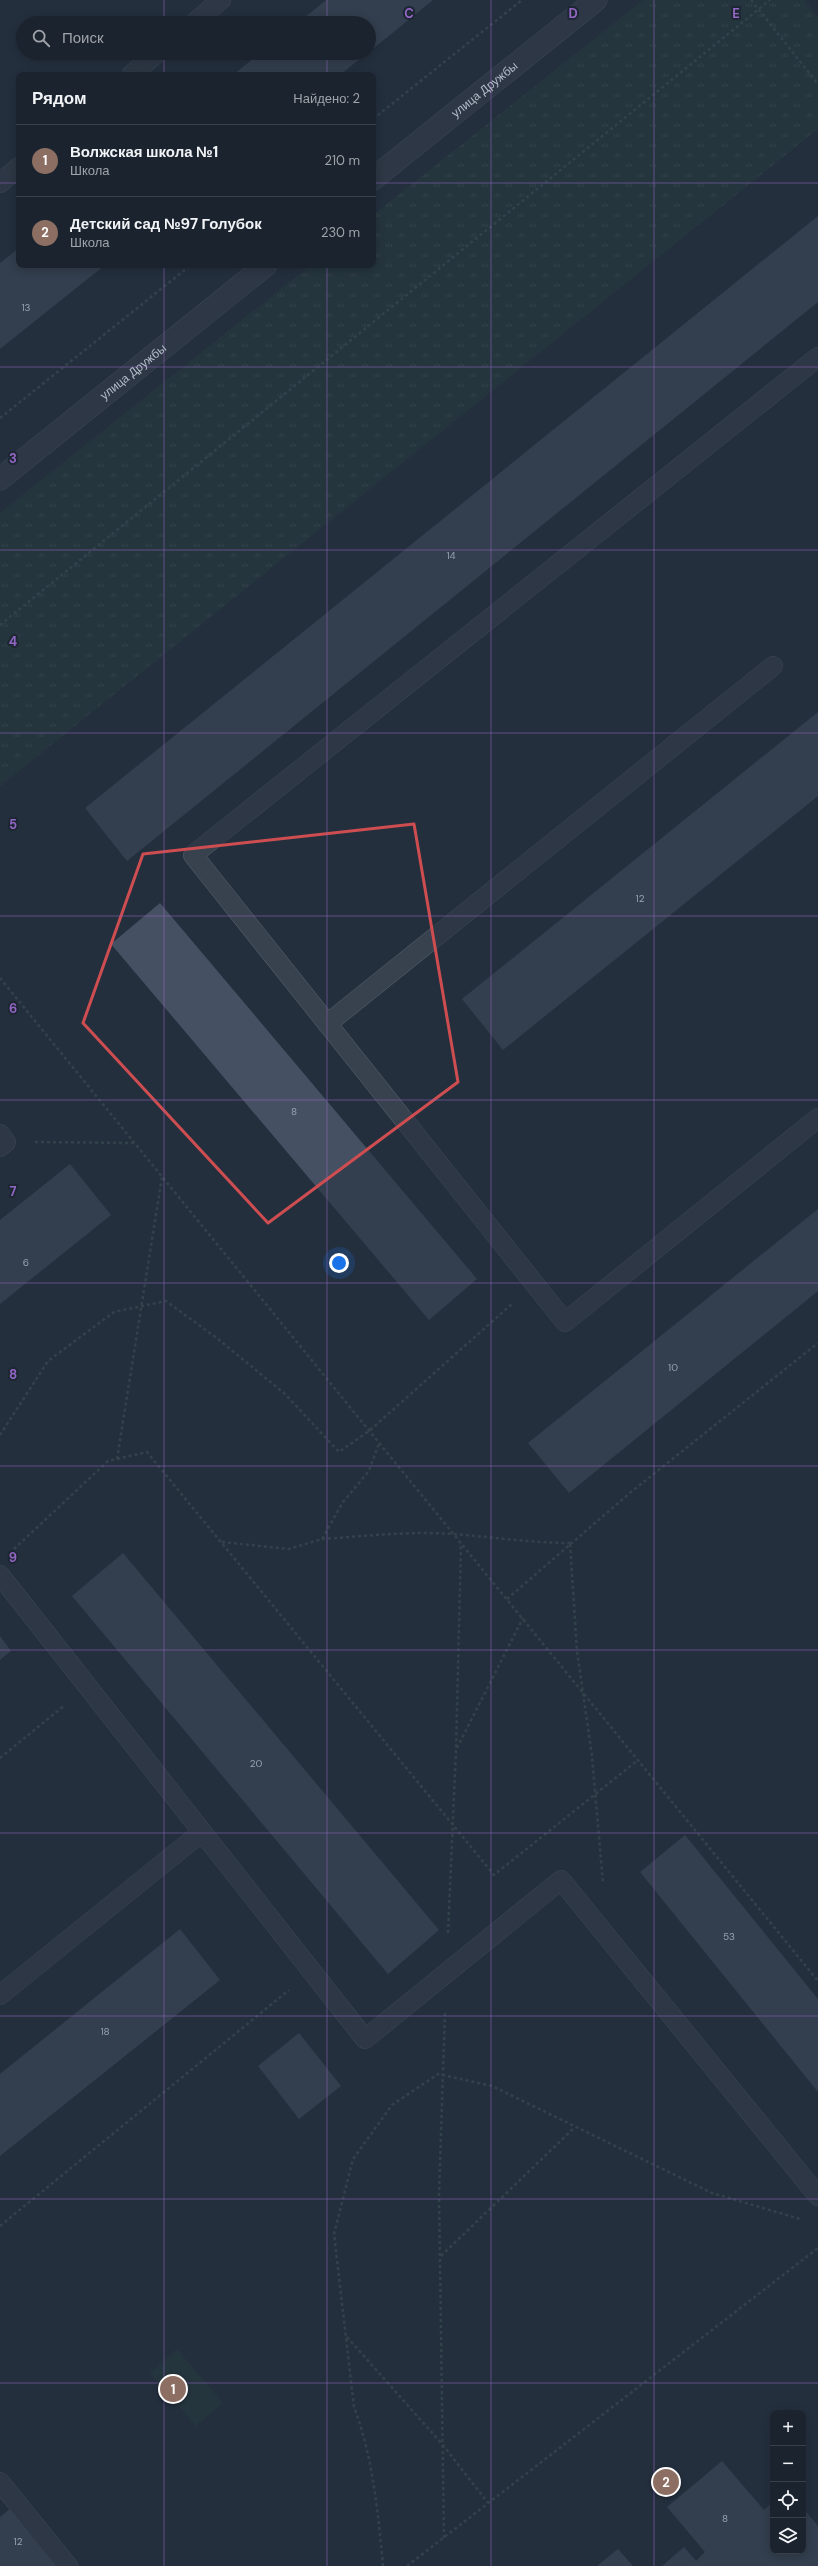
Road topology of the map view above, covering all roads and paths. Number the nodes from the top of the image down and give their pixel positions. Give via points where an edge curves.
1 (221, 0) edge
2 (522, 0) edge
3 (596, 0) edge
4 (751, 0) edge
5 (770, 0) edge
6 (759, 9) junction
7 (202, 16) edge
8 (149, 60) edge
9 (135, 72) edge
10 (818, 84) edge
11 (376, 117) edge
12 (16, 170) edge
13 (376, 177) edge
14 (0, 183) edge
15 (187, 268) edge
16 (262, 268) edge
17 (818, 357) edge
18 (0, 418) edge
19 (0, 479) edge
20 (0, 625) edge
21 (773, 666) dead end
22 (0, 978) edge
23 (327, 1024) junction
24 (818, 1118) edge
25 (2, 1141) edge
26 (135, 1143) junction
27 (162, 1177) junction
28 (535, 1285) junction
29 (141, 1306) junction
30 (818, 1343) edge
31 (369, 1431) junction
32 (0, 1435) edge
33 (379, 1443) junction
34 (117, 1459) junction
35 (454, 1534) junction
36 (322, 1539) junction
37 (221, 1542) junction
38 (461, 1543) junction
39 (571, 1544) junction
40 (12, 1552) dead end
41 (0, 1575) edge
42 (507, 1599) junction
43 (523, 1618) junction
44 (88, 1687) junction
45 (583, 1692) junction
46 (456, 1750) junction
47 (0, 1758) edge
48 (638, 1760) junction
49 (595, 1794) junction
50 (452, 1823) junction
51 (202, 1832) junction
52 (603, 1890) dead end
53 (312, 1971) junction
54 (447, 1973) junction
55 (818, 1980) edge
56 (0, 1995) edge
57 (444, 2076) junction
58 (575, 2127) junction
59 (818, 2196) edge
60 (804, 2218) dead end
61 (0, 2226) edge
62 (818, 2248) edge
63 (440, 2256) junction
64 (346, 2336) junction
65 (443, 2445) junction
66 (0, 2482) edge
67 (488, 2503) junction
68 (444, 2538) junction
69 (68, 2566) edge
70 (383, 2566) edge
71 (407, 2566) edge

1 - 7 lane
2 - 11 path
3 - 13 street, улица Дружбы
4 - 6 path
5 - 6 path
6 - 10 path
6 - 20 path
8 - 9 lane
12 - 14 lane
15 - 18 path
16 - 19 street, улица Дружбы
17 - 23 lane via 193,854
21 - 23 lane
22 - 26 path
23 - 28 lane
24 - 28 lane via 565,1322
25 - 26 path
26 - 27 path
27 - 29 path
27 - 31 path
28 - 31 path
29 - 31 path via 166,1301 218,1338 285,1394 339,1452
29 - 32 path via 114,1312 48,1361
29 - 34 path
30 - 39 path
31 - 33 path
33 - 35 path
33 - 36 path via 369,1471 343,1502
34 - 37 path via 147,1452
34 - 40 path via 108,1461
35 - 36 path via 415,1533
35 - 38 path
35 - 39 path via 530,1543
36 - 37 path via 289,1549
37 - 50 path
38 - 42 path
38 - 46 path
39 - 42 path
39 - 45 path via 577,1651
41 - 44 lane
42 - 43 path
43 - 45 path
43 - 46 path
44 - 47 path
44 - 51 lane
45 - 48 path
45 - 49 path
46 - 50 path
48 - 49 path
48 - 55 path
49 - 50 path via 494,1875
49 - 52 path
50 - 54 path
51 - 53 lane
51 - 56 lane
53 - 54 lane via 365,2039
53 - 61 path
54 - 57 path
54 - 59 lane via 562,1880
57 - 58 path via 492,2086
57 - 63 path via 439,2194
57 - 64 path via 438,2074 392,2105 353,2159 334,2234
58 - 60 path via 712,2193 797,2219
58 - 63 path
62 - 67 path
63 - 65 path
64 - 65 path
64 - 70 path via 354,2407 364,2431 379,2521
65 - 67 path
65 - 68 path
66 - 69 lane
67 - 68 path
68 - 71 path

